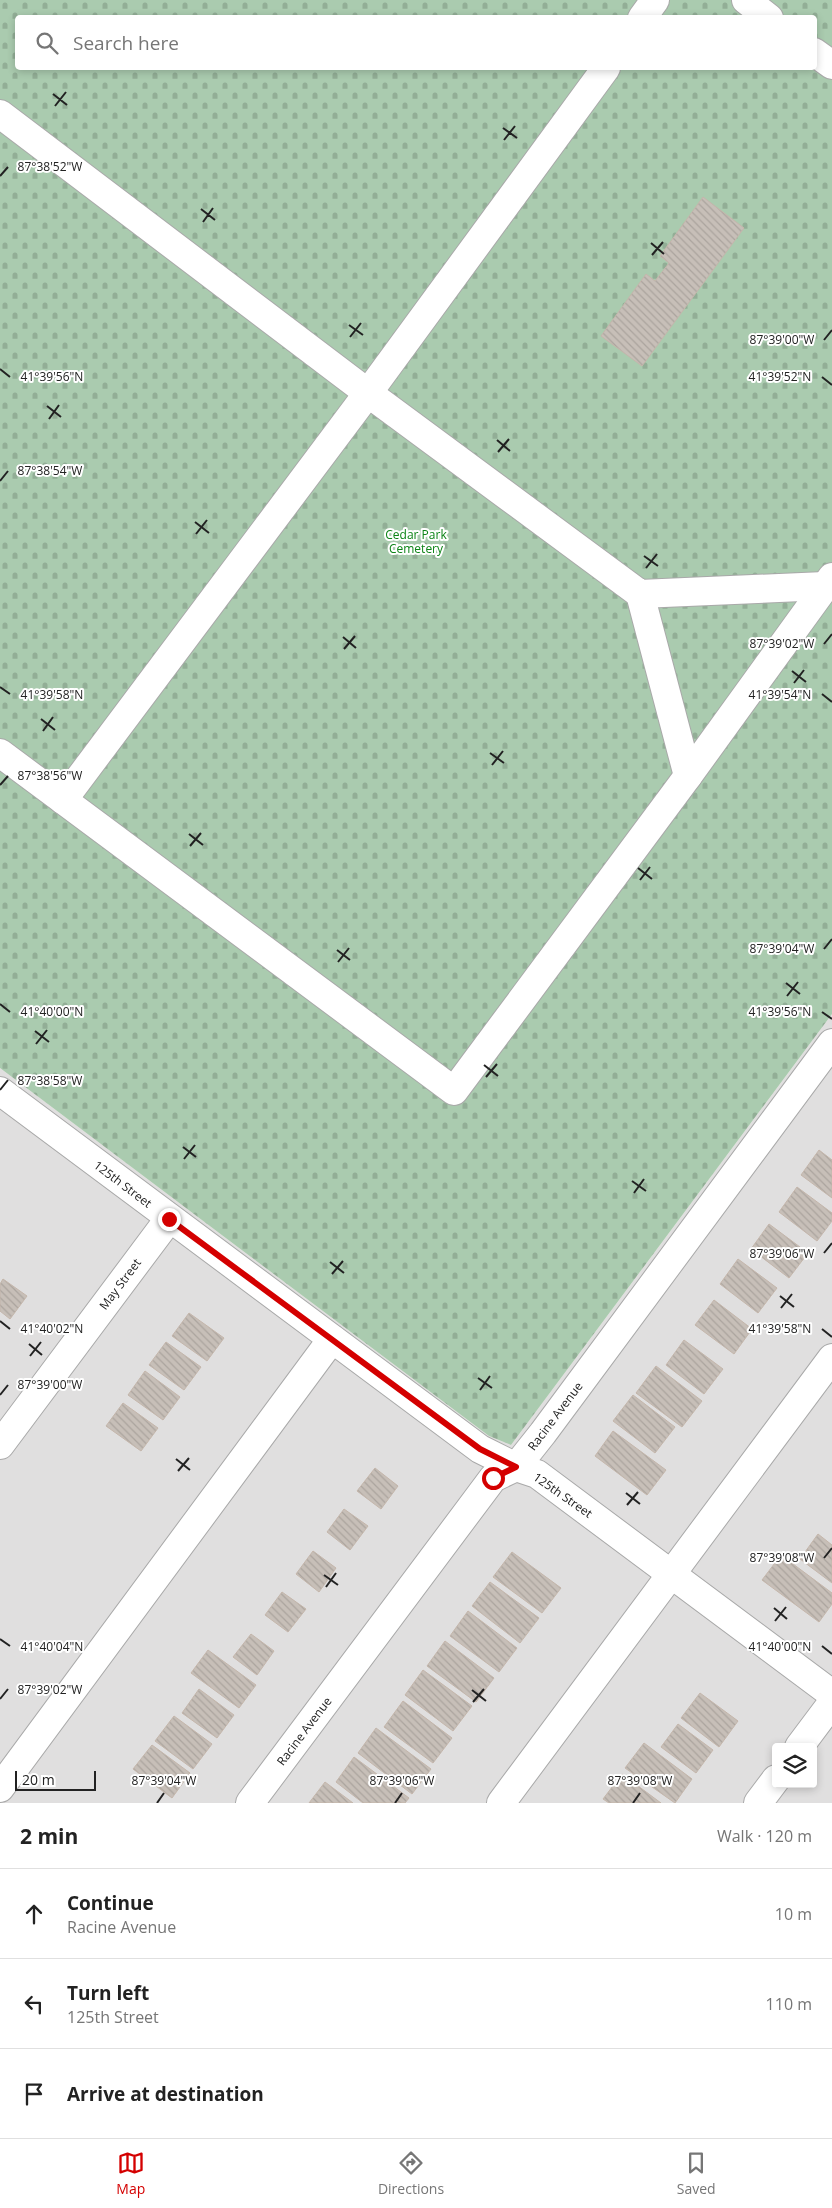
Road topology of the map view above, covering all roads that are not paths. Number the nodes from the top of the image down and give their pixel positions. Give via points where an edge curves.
1 (655, 0) edge
2 (746, 0) edge
3 (644, 15) edge
4 (765, 15) edge
5 (817, 54) edge
6 (832, 65) edge
7 (605, 70) edge
8 (0, 114) edge
9 (368, 393) junction
10 (828, 582) edge
11 (640, 594) junction
12 (0, 753) edge
13 (688, 776) junction
14 (63, 800) junction
15 (832, 1043) edge
16 (2, 1096) edge
17 (169, 1219) junction
18 (332, 1339) junction
19 (832, 1358) edge
20 (0, 1445) edge
21 (516, 1467) junction
22 (671, 1574) junction
23 (832, 1694) edge
24 (832, 1703) edge
25 (803, 1743) edge
26 (772, 1784) edge
27 (0, 1788) edge
28 (250, 1803) edge
29 (501, 1803) edge
30 (758, 1803) edge

1 - 3 street
2 - 4 street
5 - 6 street
7 - 9 street
8 - 9 street
9 - 11 street
9 - 14 street
10 - 11 street
10 - 13 street
11 - 13 street
12 - 14 street
13 - 14 street via 454,1091
15 - 21 street, Racine Avenue
16 - 17 street, 125th Street
17 - 18 street, 125th Street
17 - 20 street, May Street
18 - 21 street, 125th Street via 480,1449
18 - 27 street
19 - 22 street
21 - 22 street, 125th Street via 537,1474
21 - 28 street, Racine Avenue via 491,1481
22 - 23 street, 125th Street
22 - 29 street
24 - 25 street
26 - 30 street

